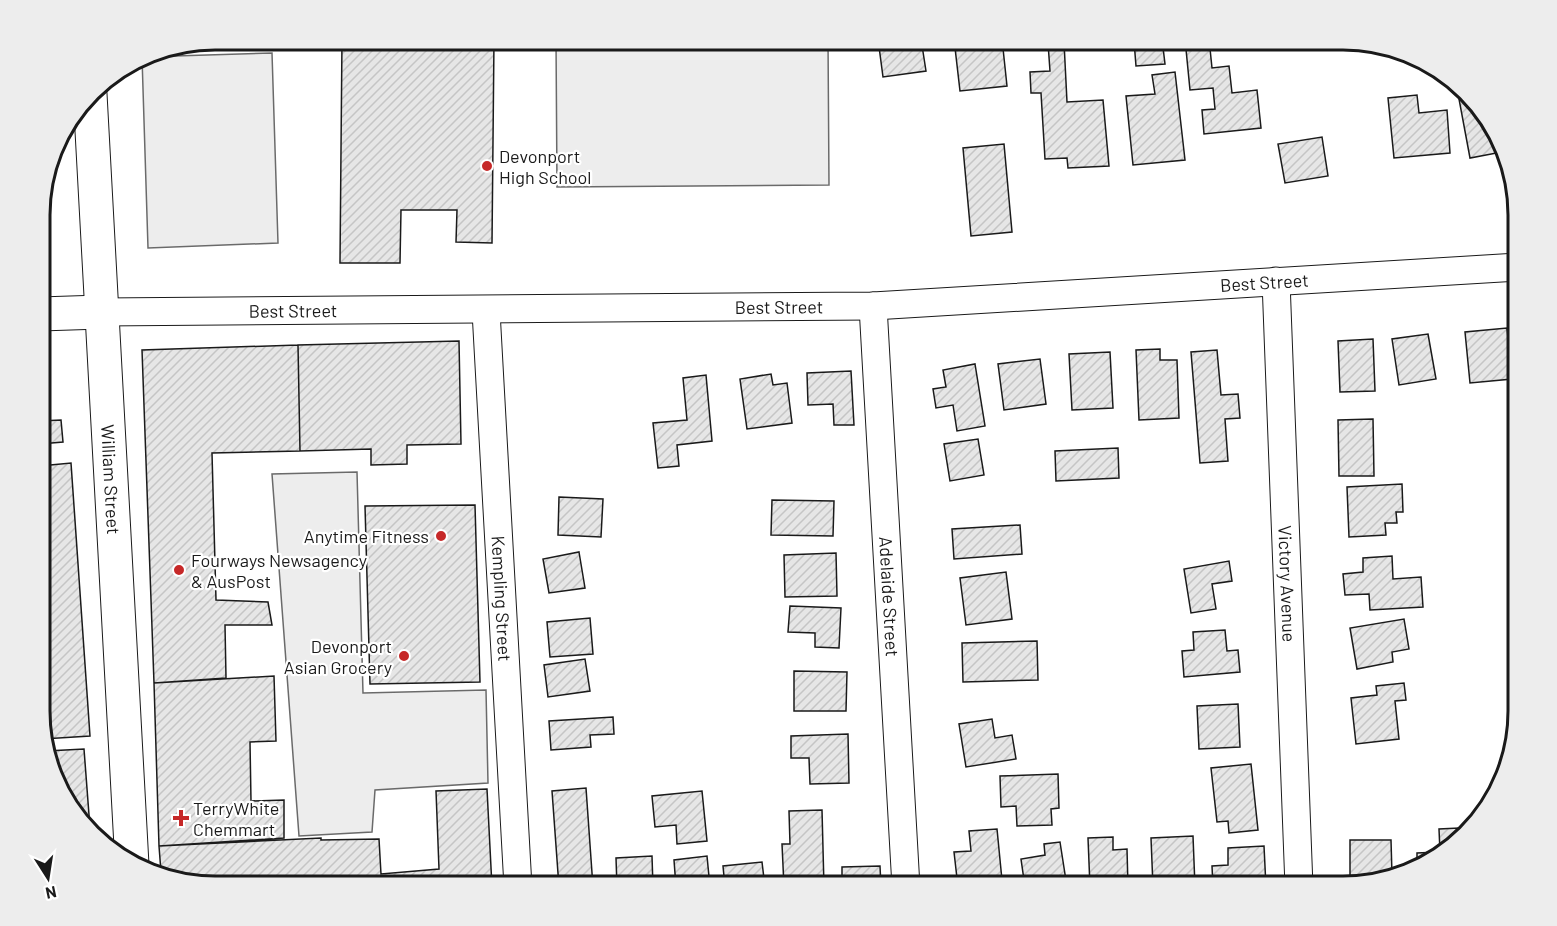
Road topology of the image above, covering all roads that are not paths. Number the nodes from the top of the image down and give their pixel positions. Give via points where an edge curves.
1 (91, 106) edge
2 (1507, 268) edge
3 (1276, 281) junction
4 (873, 306) junction
5 (486, 311) junction
6 (102, 312) junction
7 (49, 314) edge
8 (131, 854) edge
9 (517, 876) edge
10 (905, 876) edge
11 (1299, 876) edge

1 - 6 main road, William Street
2 - 3 street, Best Street
3 - 4 street, Best Street
3 - 11 street, Victory Avenue
4 - 5 street, Best Street
4 - 10 street, Adelaide Street
5 - 6 street, Best Street
5 - 9 street, Kempling Street
6 - 7 main road, Best Street
6 - 8 main road, William Street

